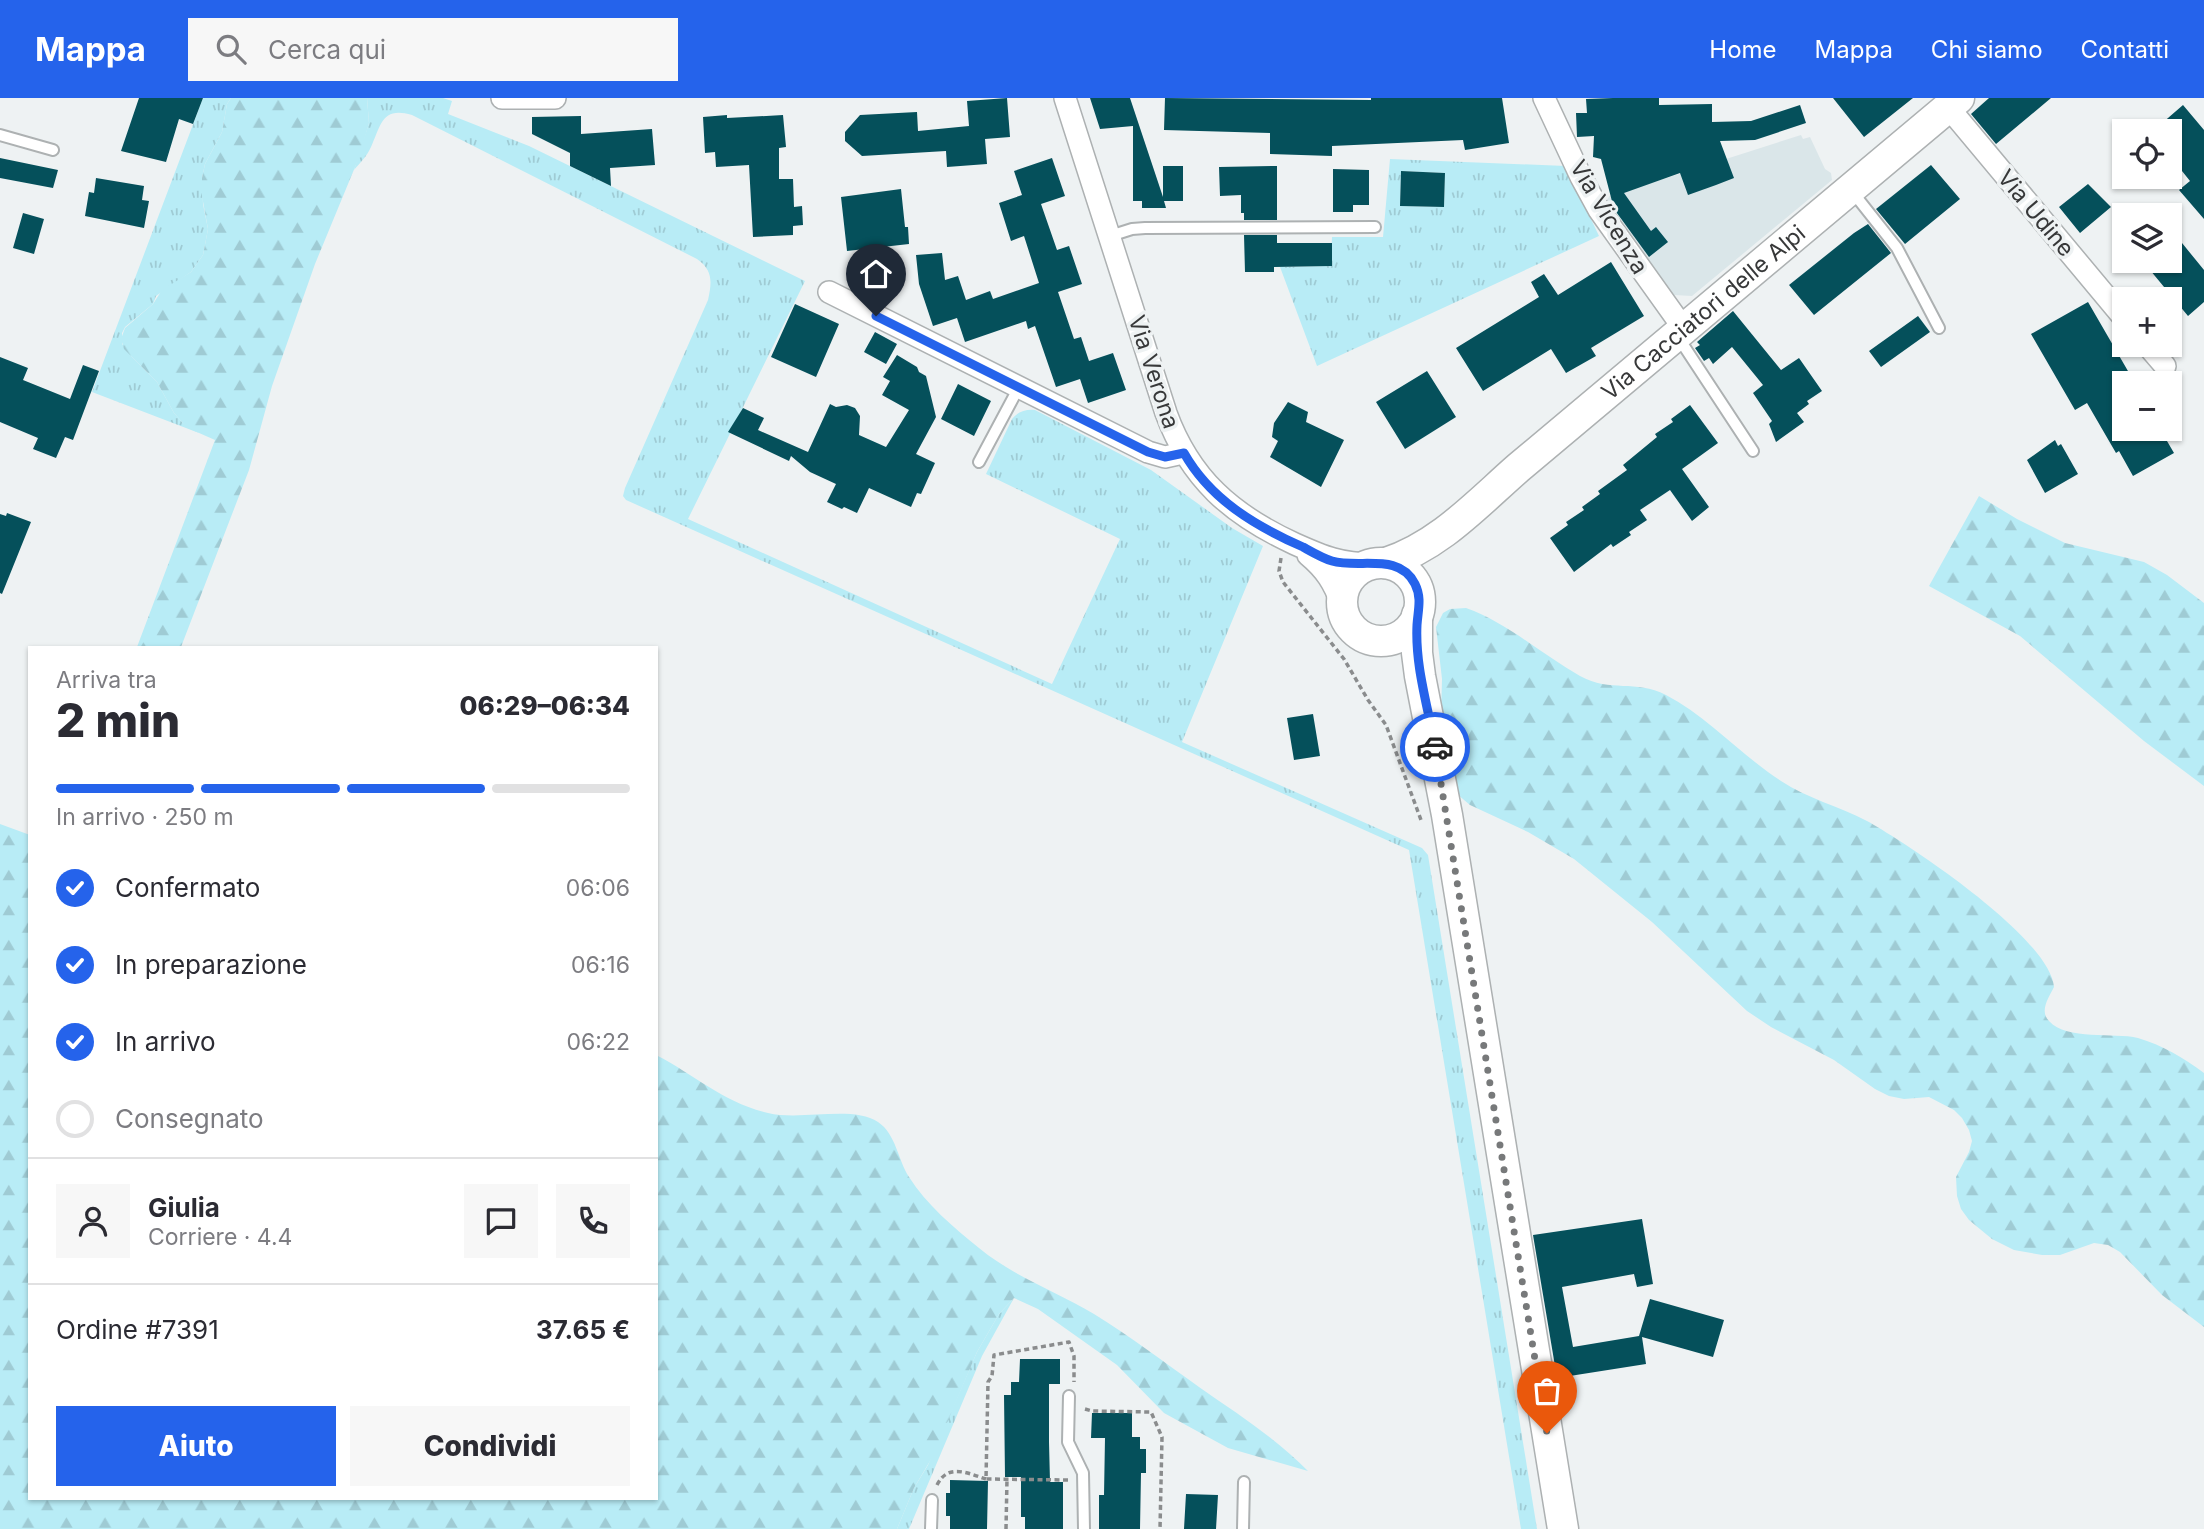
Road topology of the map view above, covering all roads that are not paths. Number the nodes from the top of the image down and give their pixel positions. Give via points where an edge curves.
1 (502, 98) edge
2 (555, 98) edge
3 (1065, 98) edge
4 (1544, 98) edge
5 (1954, 103) edge
6 (0, 135) edge
7 (53, 150) dead end
8 (1850, 190) junction
9 (1375, 227) dead end
10 (1110, 236) junction
11 (829, 292) dead end
12 (2112, 303) edge
13 (1939, 328) dead end
14 (1680, 332) junction
15 (2157, 357) edge
16 (2165, 366) dead end
17 (1019, 387) junction
18 (1753, 451) dead end
19 (1184, 453) junction
20 (979, 462) dead end
21 (1448, 529) junction
22 (1290, 541) junction
23 (1380, 564) junction
24 (1342, 605) junction
25 (1418, 606) junction
26 (1367, 638) junction
27 (1426, 703) junction
28 (1069, 1402) road end
29 (1244, 1482) dead end
30 (932, 1500) road end
31 (931, 1529) edge
32 (1084, 1529) edge
33 (1243, 1529) edge
34 (1563, 1529) edge

1 - 2 street
3 - 10 street, Via Verona
4 - 14 street, Via Vicenza via 1600,210
5 - 8 street, Via Cacciatori delle Alpi
5 - 12 street, Via Udine
6 - 7 lane
8 - 13 lane via 1897,248
8 - 14 street, Via Cacciatori delle Alpi
9 - 10 lane via 1145,228
10 - 19 street, Via Verona via 1166,413
11 - 17 street
14 - 18 lane
14 - 21 street, Via Cacciatori delle Alpi
15 - 16 street
17 - 19 street via 1155,455
17 - 20 lane
19 - 22 street, Via Verona via 1201,478 1230,506
21 - 23 street, Via Cacciatori delle Alpi via 1423,548
21 - 25 street, Via Cacciatori delle Alpi via 1426,563
22 - 23 street, Via Verona via 1332,561
22 - 24 street, Via Verona via 1325,569
23 - 24 street, Via Cacciatori delle Alpi via 1361,568 1351,577
23 - 25 street via 1407,572 1413,579
24 - 26 street via 1350,625
25 - 26 street via 1406,631 1378,640
25 - 27 street, Via Cacciatori delle Alpi via 1417,653
26 - 27 street via 1401,667
27 - 34 street, Via Cacciatori delle Alpi
28 - 32 lane via 1068,1442 1084,1480
29 - 33 lane
30 - 31 lane

